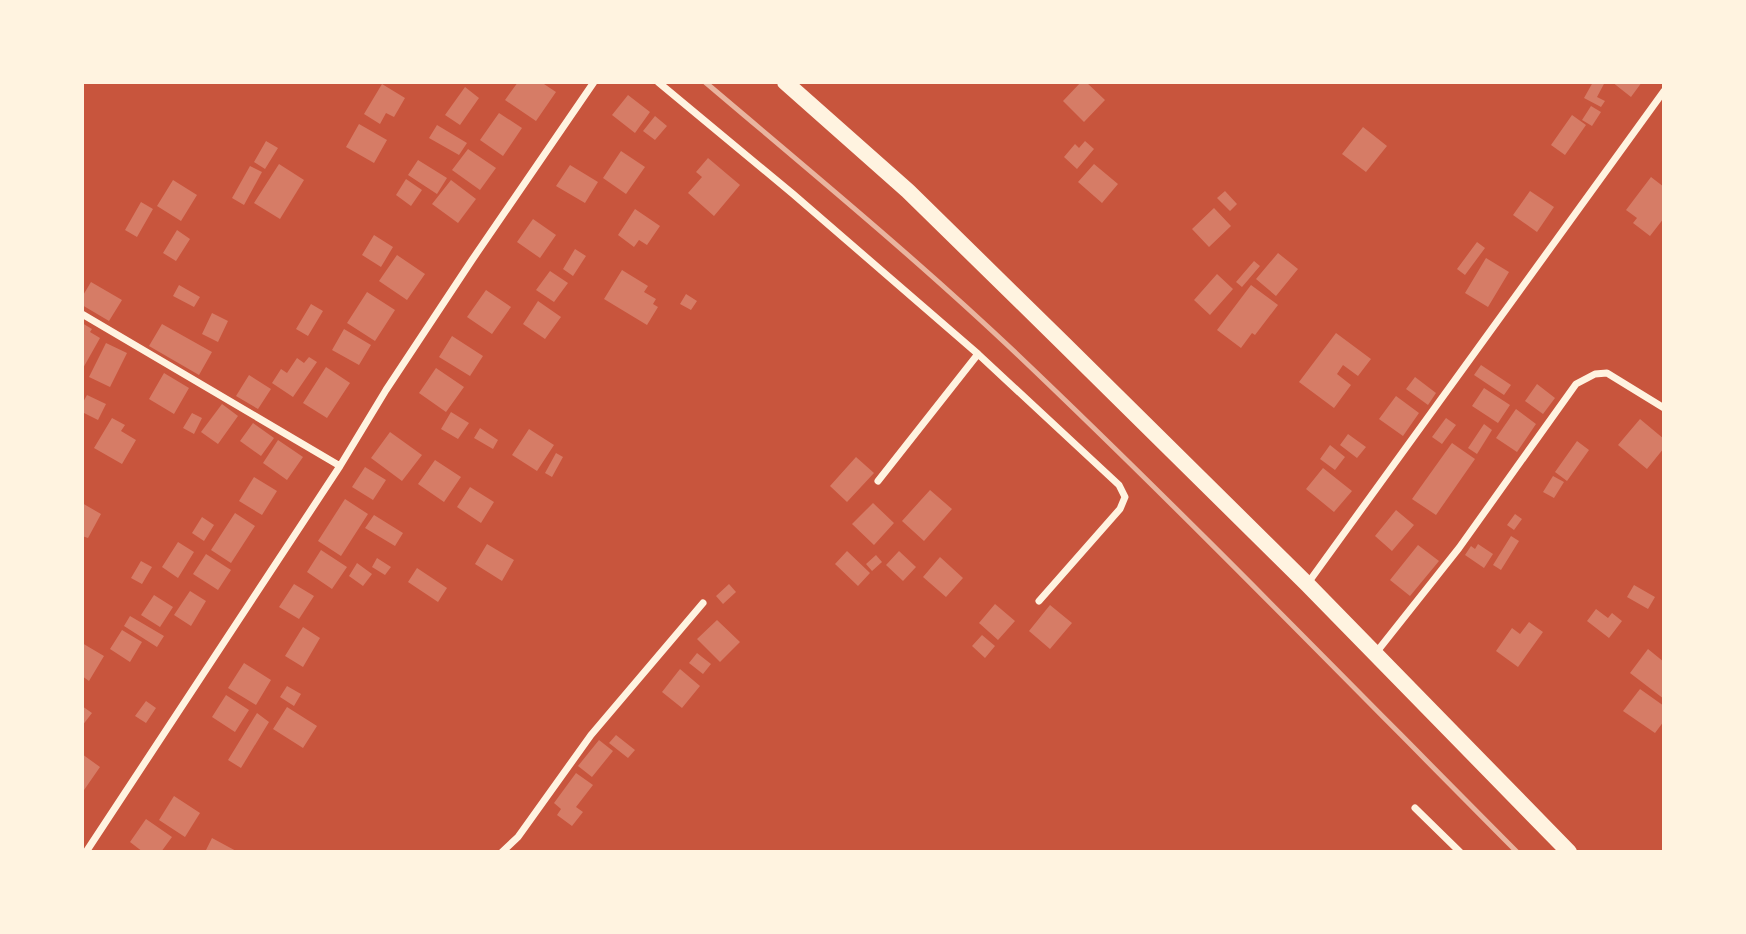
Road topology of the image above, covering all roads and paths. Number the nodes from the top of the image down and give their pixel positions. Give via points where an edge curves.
1 (594, 82) edge
2 (658, 82) edge
3 (785, 82) edge
4 (1664, 92) edge
5 (82, 314) edge
6 (978, 354) junction
7 (1664, 408) edge
8 (340, 466) junction
9 (878, 481) dead end
10 (1307, 584) junction
11 (1039, 601) dead end
12 (703, 603) dead end
13 (1374, 655) junction
14 (1415, 808) dead end
15 (86, 852) edge
16 (502, 852) edge
17 (1460, 852) edge
18 (1569, 852) edge

1 - 8 street via 498,220
2 - 6 street
3 - 10 main road via 908,191
4 - 10 street
5 - 8 street
6 - 9 street
6 - 11 street via 1119,485 1125,497 1120,509
7 - 13 street via 1607,373 1576,384 1460,548
8 - 15 street
10 - 13 main road
12 - 16 street via 591,735 518,837
13 - 18 main road
14 - 17 street

